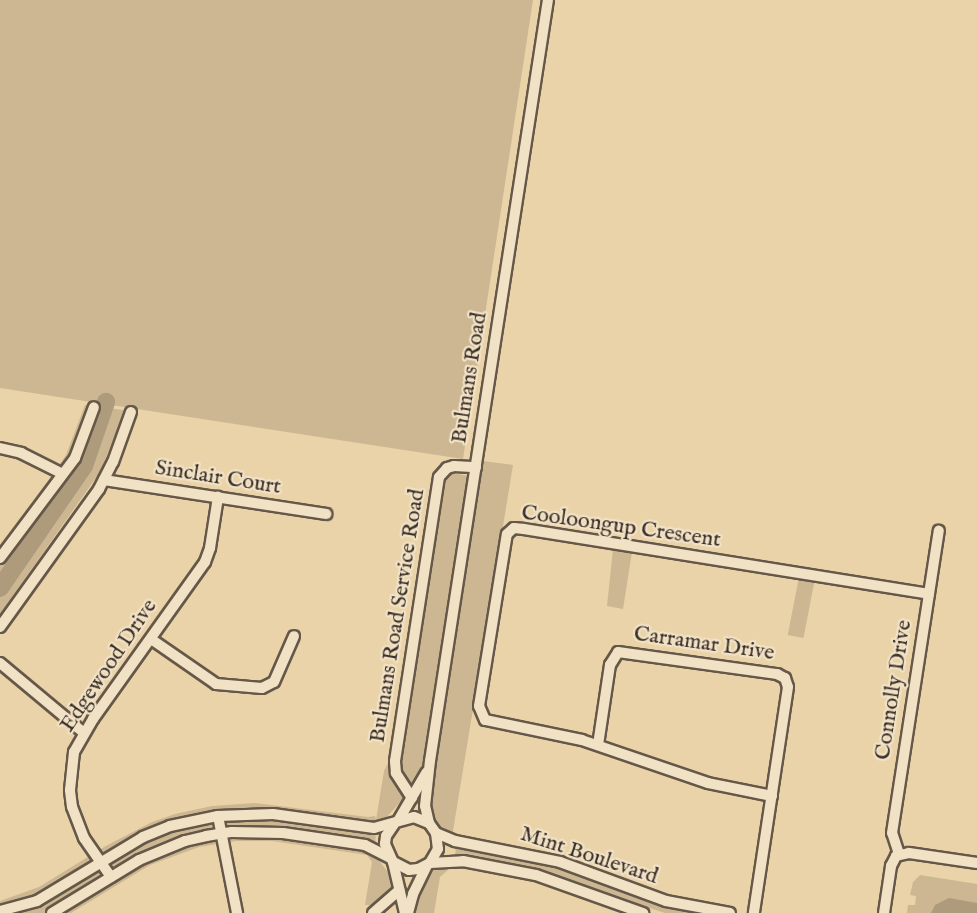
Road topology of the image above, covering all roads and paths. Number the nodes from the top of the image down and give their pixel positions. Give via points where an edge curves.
1 (548, 0) edge
2 (94, 407) dead end
3 (131, 412) dead end
4 (0, 448) edge
5 (476, 467) junction
6 (61, 474) junction
7 (105, 480) junction
8 (218, 497) junction
9 (326, 514) dead end
10 (939, 531) dead end
11 (0, 558) edge
12 (929, 594) junction
13 (0, 627) edge
14 (294, 636) dead end
15 (151, 639) junction
16 (0, 663) edge
17 (84, 733) junction
18 (598, 745) junction
19 (430, 761) junction
20 (772, 796) junction
21 (412, 798) junction
22 (218, 816) junction
23 (396, 822) junction
24 (429, 823) junction
25 (436, 833) junction
26 (221, 834) junction
27 (899, 854) junction
28 (391, 860) junction
29 (99, 861) junction
30 (977, 863) edge
31 (429, 864) junction
32 (111, 877) junction
33 (399, 890) junction
34 (670, 908) edge
35 (0, 911) edge
36 (52, 913) edge
37 (237, 913) edge
38 (373, 913) edge
39 (406, 913) edge
40 (643, 913) edge
41 (730, 913) edge
42 (754, 913) edge
43 (884, 913) edge

1 - 5 street, Bulmans Road
2 - 6 street via 75,458
3 - 7 street
4 - 6 street via 21,453
5 - 19 street, Bulmans Road
5 - 21 street, Bulmans Road Service Road via 454,466 439,477 395,762 396,773
6 - 11 street
7 - 8 street, Sinclair Court
7 - 13 street
8 - 9 street, Sinclair Court
8 - 15 street, Edgewood Drive via 205,562
10 - 12 street, Connolly Drive
12 - 18 street, Cooloongup Crescent via 514,528 504,540 479,706 482,716 496,724
12 - 27 street, Connolly Drive via 892,833
14 - 15 street via 274,682 262,688 216,684
15 - 17 street, Edgewood Drive
16 - 17 street
17 - 29 street, Edgewood Drive via 74,752 70,790 77,825
18 - 20 street, Cooloongup Crescent via 690,777
18 - 20 street, Carramar Drive via 610,665 618,652 781,675 788,687
19 - 21 street, Bulmans Road
19 - 24 street, Bulmans Road via 425,806
20 - 42 street, Carramar Drive
21 - 23 street, Bulmans Road
22 - 23 street via 273,814 361,828
22 - 26 street
22 - 29 street via 170,826
23 - 24 street via 414,817
23 - 28 street via 386,836
24 - 25 street
25 - 31 street via 438,849
25 - 34 street, Mint Boulevard via 456,841 560,862
26 - 28 street via 283,832 365,845
26 - 32 street via 184,841
26 - 37 street
27 - 30 street
27 - 43 street via 891,866
28 - 31 street via 409,870
28 - 33 street
29 - 32 street, Edgewood Drive
29 - 35 street via 37,900
31 - 39 street
31 - 40 street, Mint Boulevard via 463,861 536,875
32 - 36 street
33 - 38 street
33 - 39 street
34 - 41 street, Mint Boulevard

